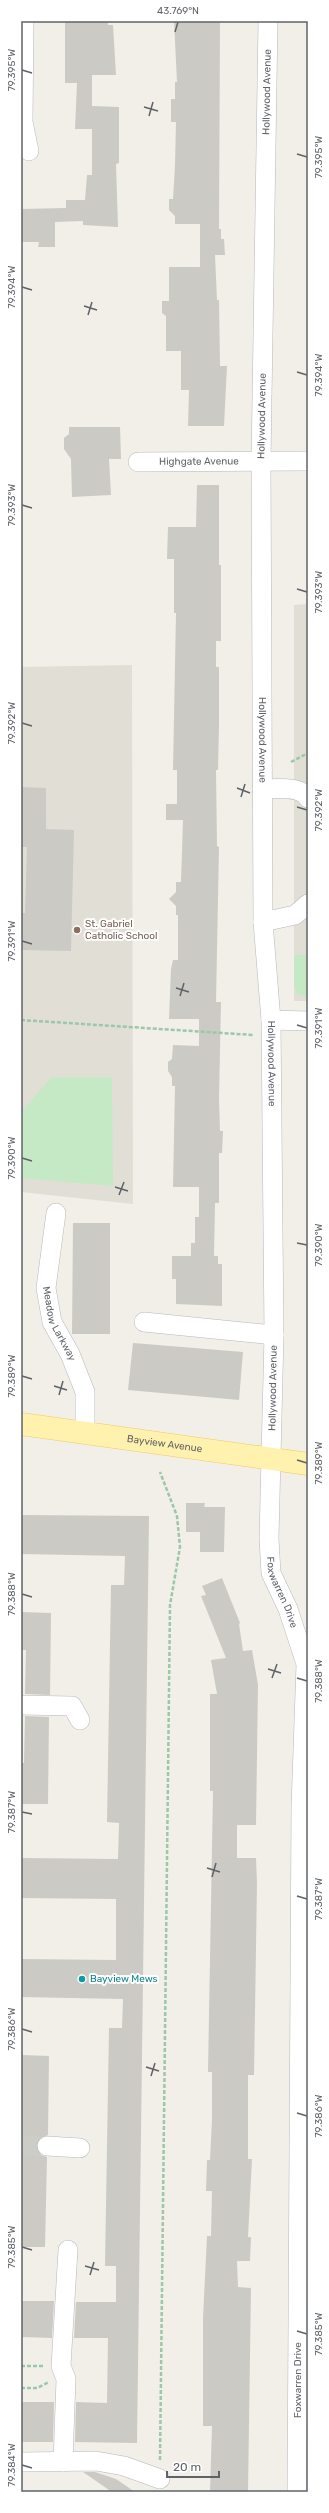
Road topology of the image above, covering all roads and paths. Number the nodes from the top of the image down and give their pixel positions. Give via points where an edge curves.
1 (24, 21) edge
2 (268, 21) edge
3 (29, 150) dead end
4 (261, 461) junction
5 (308, 461) edge
6 (138, 462) dead end
7 (308, 753) edge
8 (291, 762) dead end
9 (262, 789) junction
10 (308, 798) edge
11 (308, 904) edge
12 (263, 922) junction
13 (21, 1020) edge
14 (271, 1020) junction
15 (308, 1021) edge
16 (259, 1038) dead end
17 (56, 1213) dead end
18 (144, 1322) dead end
19 (274, 1335) junction
20 (21, 1424) edge
21 (85, 1432) junction
22 (271, 1458) junction
23 (308, 1464) edge
24 (160, 1472) dead end
25 (21, 1705) edge
26 (80, 1720) dead end
27 (304, 1808) edge
28 (48, 2146) tunnel mouth
29 (80, 2148) dead end
30 (68, 2250) dead end
31 (21, 2366) edge
32 (62, 2370) junction
33 (21, 2388) edge
34 (303, 2411) edge
35 (21, 2462) edge
36 (63, 2462) junction
37 (160, 2479) joint
38 (297, 2492) edge

1 - 3 street via 23,122
2 - 4 street, Hollywood Avenue
4 - 5 street, Highgate Avenue
4 - 6 street, Highgate Avenue
4 - 9 street, Hollywood Avenue
7 - 8 path
9 - 10 street via 291,789
9 - 12 street, Hollywood Avenue
11 - 12 street via 295,915
12 - 14 street, Hollywood Avenue
13 - 16 path via 251,1034
14 - 15 street
14 - 19 street, Hollywood Avenue
17 - 21 street, Meadow Larkway via 46,1288 52,1322 70,1354 85,1392
18 - 19 street
19 - 22 street, Hollywood Avenue
20 - 21 main road, Bayview Avenue
21 - 22 main road, Bayview Avenue
22 - 23 main road, Bayview Avenue
22 - 27 street, Foxwarren Drive via 268,1539 271,1573 288,1609 306,1664
24 - 37 path via 177,1516 180,1547 170,1605
25 - 26 street via 72,1706
27 - 34 street, Foxwarren Drive
28 - 29 street
30 - 32 street
31 - 32 path
32 - 33 path via 37,2388
32 - 36 street via 66,2378
34 - 38 street, Foxwarren Drive
35 - 36 street
36 - 37 street via 96,2461 124,2466

